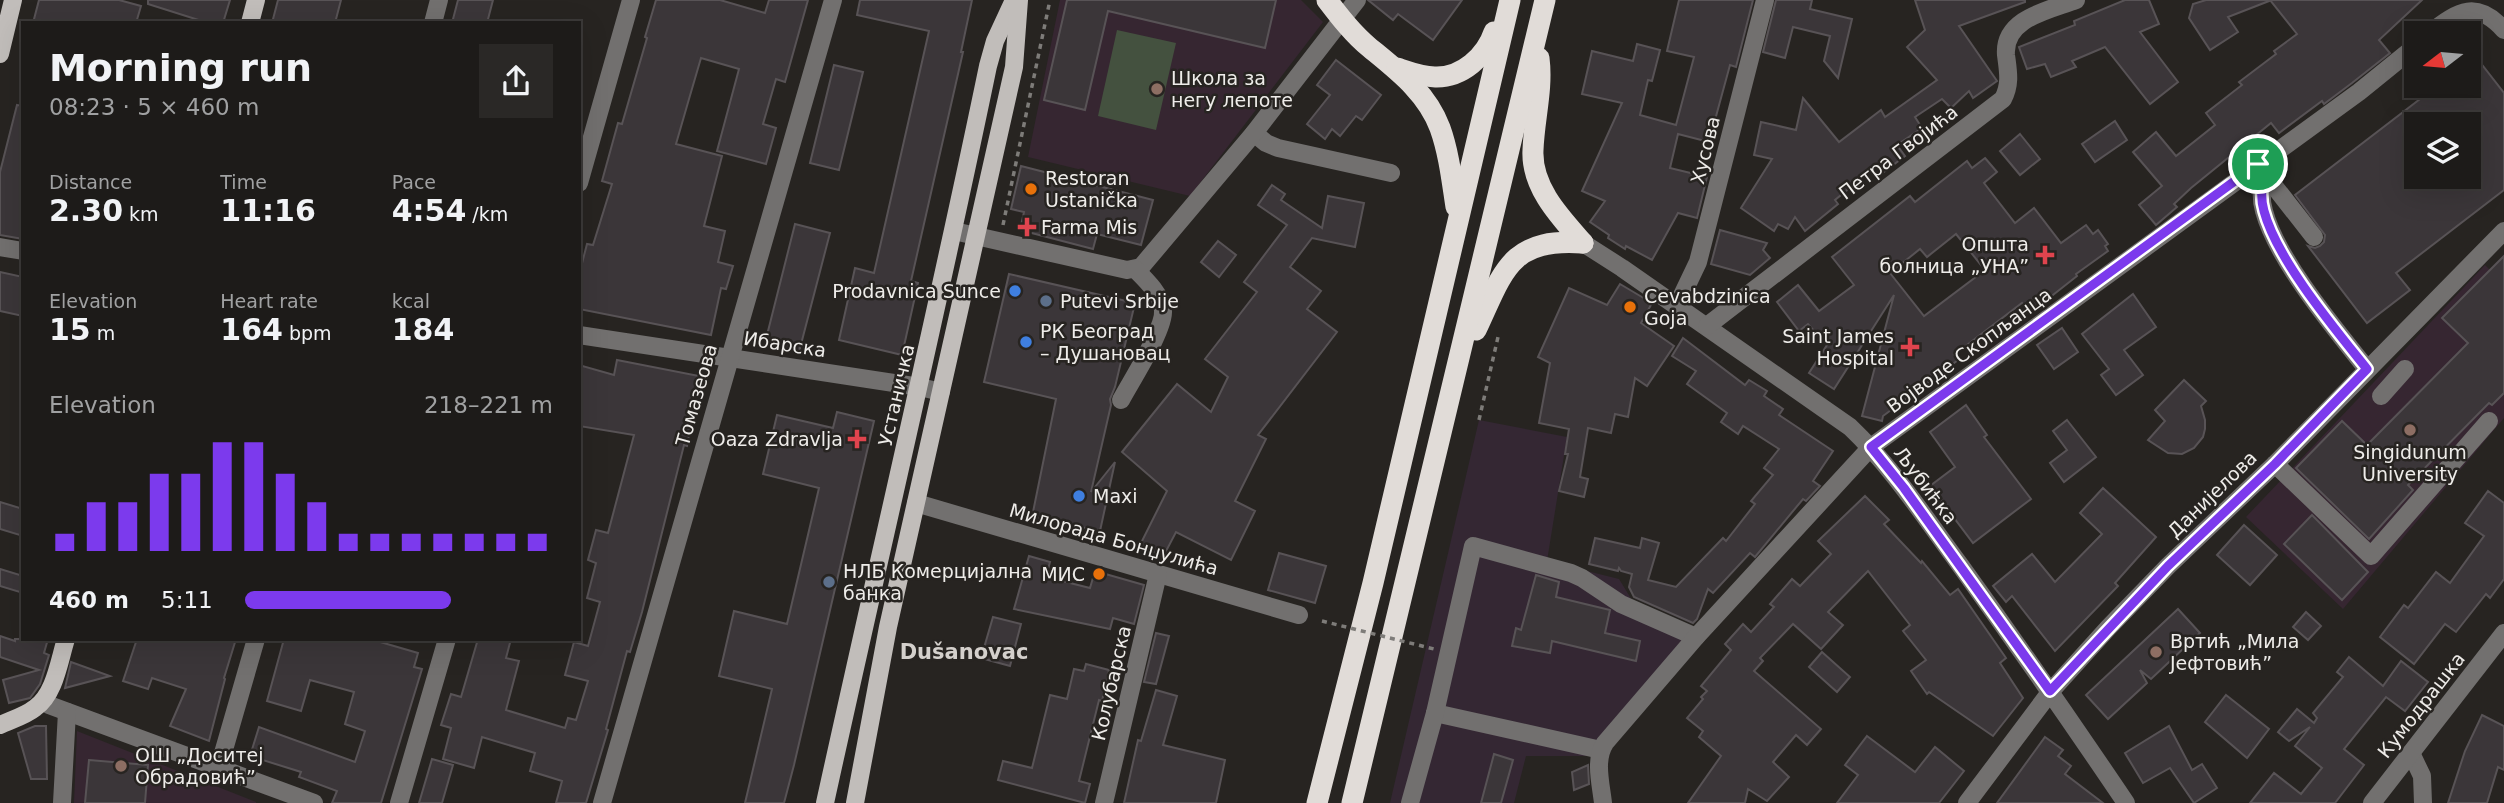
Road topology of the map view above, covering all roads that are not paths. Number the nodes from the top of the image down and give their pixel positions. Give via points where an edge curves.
1 (13, 0) edge
2 (256, 0) edge
3 (439, 0) edge
4 (631, 0) edge
5 (833, 0) edge
6 (1014, 0) edge
7 (1019, 0) edge
8 (1326, 0) edge
9 (1357, 0) edge
10 (1504, 0) edge
11 (1510, 0) edge
12 (1545, 0) edge
13 (1765, 0) edge
14 (2076, 0) edge
15 (1342, 19) junction
16 (251, 21) edge
17 (434, 21) edge
18 (2448, 21) edge
19 (2504, 30) edge
20 (1537, 36) junction
21 (0, 54) edge
22 (2404, 56) edge
23 (1395, 68) junction
24 (1254, 133) junction
25 (2261, 169) junction
26 (1391, 173) dead end
27 (581, 176) edge
28 (1458, 220) junction
29 (954, 231) junction
30 (2504, 231) edge
31 (977, 236) junction
32 (2314, 237) dead end
33 (1583, 243) junction
34 (0, 247) edge
35 (21, 251) edge
36 (1135, 269) junction
37 (1677, 306) junction
38 (1707, 326) junction
39 (581, 335) edge
40 (1462, 348) junction
41 (729, 357) junction
42 (2371, 365) junction
43 (920, 387) junction
44 (941, 392) junction
45 (2381, 396) dead end
46 (1121, 400) dead end
47 (2489, 421) dead end
48 (1871, 447) junction
49 (2275, 464) junction
50 (916, 503) junction
51 (1158, 574) junction
52 (1299, 615) dead end
53 (2504, 633) edge
54 (1696, 637) junction
55 (65, 641) edge
56 (255, 641) edge
57 (446, 641) edge
58 (2050, 691) junction
59 (43, 705) junction
60 (67, 712) junction
61 (1436, 713) junction
62 (0, 725) edge
63 (1601, 750) junction
64 (2411, 753) junction
65 (219, 767) junction
66 (267, 794) edge
67 (62, 803) edge
68 (314, 803) edge
69 (398, 803) edge
70 (602, 803) edge
71 (825, 803) edge
72 (855, 803) edge
73 (1104, 803) edge
74 (1317, 803) edge
75 (1352, 803) edge
76 (1410, 803) edge
77 (1603, 803) edge
78 (1967, 803) edge
79 (2126, 803) edge
80 (2372, 803) edge
81 (2423, 803) edge

1 - 21 main road
2 - 16 main road
3 - 17 street
4 - 27 street
5 - 41 street, Томазеова
6 - 29 main road, Устаничка via 988,66
7 - 31 main road via 1014,68
8 - 15 highway
9 - 15 street
10 - 23 highway via 1492,37 1482,54 1465,68 1434,77
11 - 28 highway
12 - 20 highway
13 - 37 street, Хусова via 1698,262
14 - 38 street, Петра Гвојића via 2024,19 2013,31 2006,47 2009,77 2003,99
15 - 23 highway
15 - 24 street
18 - 19 street via 2481,10 2491,14
20 - 33 highway via 1535,170 1551,205
20 - 40 highway
22 - 25 street, Војводе Скопљанца
23 - 28 highway via 1422,96 1440,129
24 - 26 street via 1278,148
24 - 36 street via 1148,260
25 - 32 street
25 - 42 street via 2263,209 2276,239 2307,290
25 - 48 street, Војводе Скопљанца
28 - 74 highway
29 - 31 street
29 - 43 main road, Устаничка
30 - 42 street, Данијелова
31 - 36 street
31 - 44 main road
33 - 37 street, Љубићка
33 - 40 highway via 1544,244 1519,256 1495,285 1476,329
34 - 35 street
36 - 46 street via 1158,296 1163,310 1161,326
37 - 38 street, Љубићка
38 - 48 street, Љубићка via 1850,427
39 - 41 street, Ибарска
40 - 75 highway
41 - 43 street, Ибарска
41 - 70 street, Томазеова
42 - 45 street via 2400,375
42 - 49 street, Данијелова
43 - 44 street, Ибарска
43 - 71 main road, Устаничка
44 - 50 main road
47 - 49 street via 2371,556
48 - 54 street, Војводе Скопљанца
48 - 58 street, Љубићка
49 - 58 street, Данијелова via 2168,566
50 - 51 street, Милорада Бонџулића
50 - 72 main road
51 - 52 street, Милорада Бонџулића
51 - 73 street, Колубарска
53 - 64 street, Кумодрашка
54 - 61 street via 1631,610 1571,572 1473,547
54 - 63 street, Војводе Скопљанца
55 - 59 main road
56 - 65 street
57 - 69 street
58 - 78 street, Данијелова
58 - 79 street, Љубићка
59 - 60 street
59 - 62 main road
60 - 65 street
60 - 67 street
61 - 63 street
61 - 76 street
63 - 77 street
64 - 80 street, Кумодрашка
64 - 81 street via 2422,776
65 - 66 street
66 - 68 street

